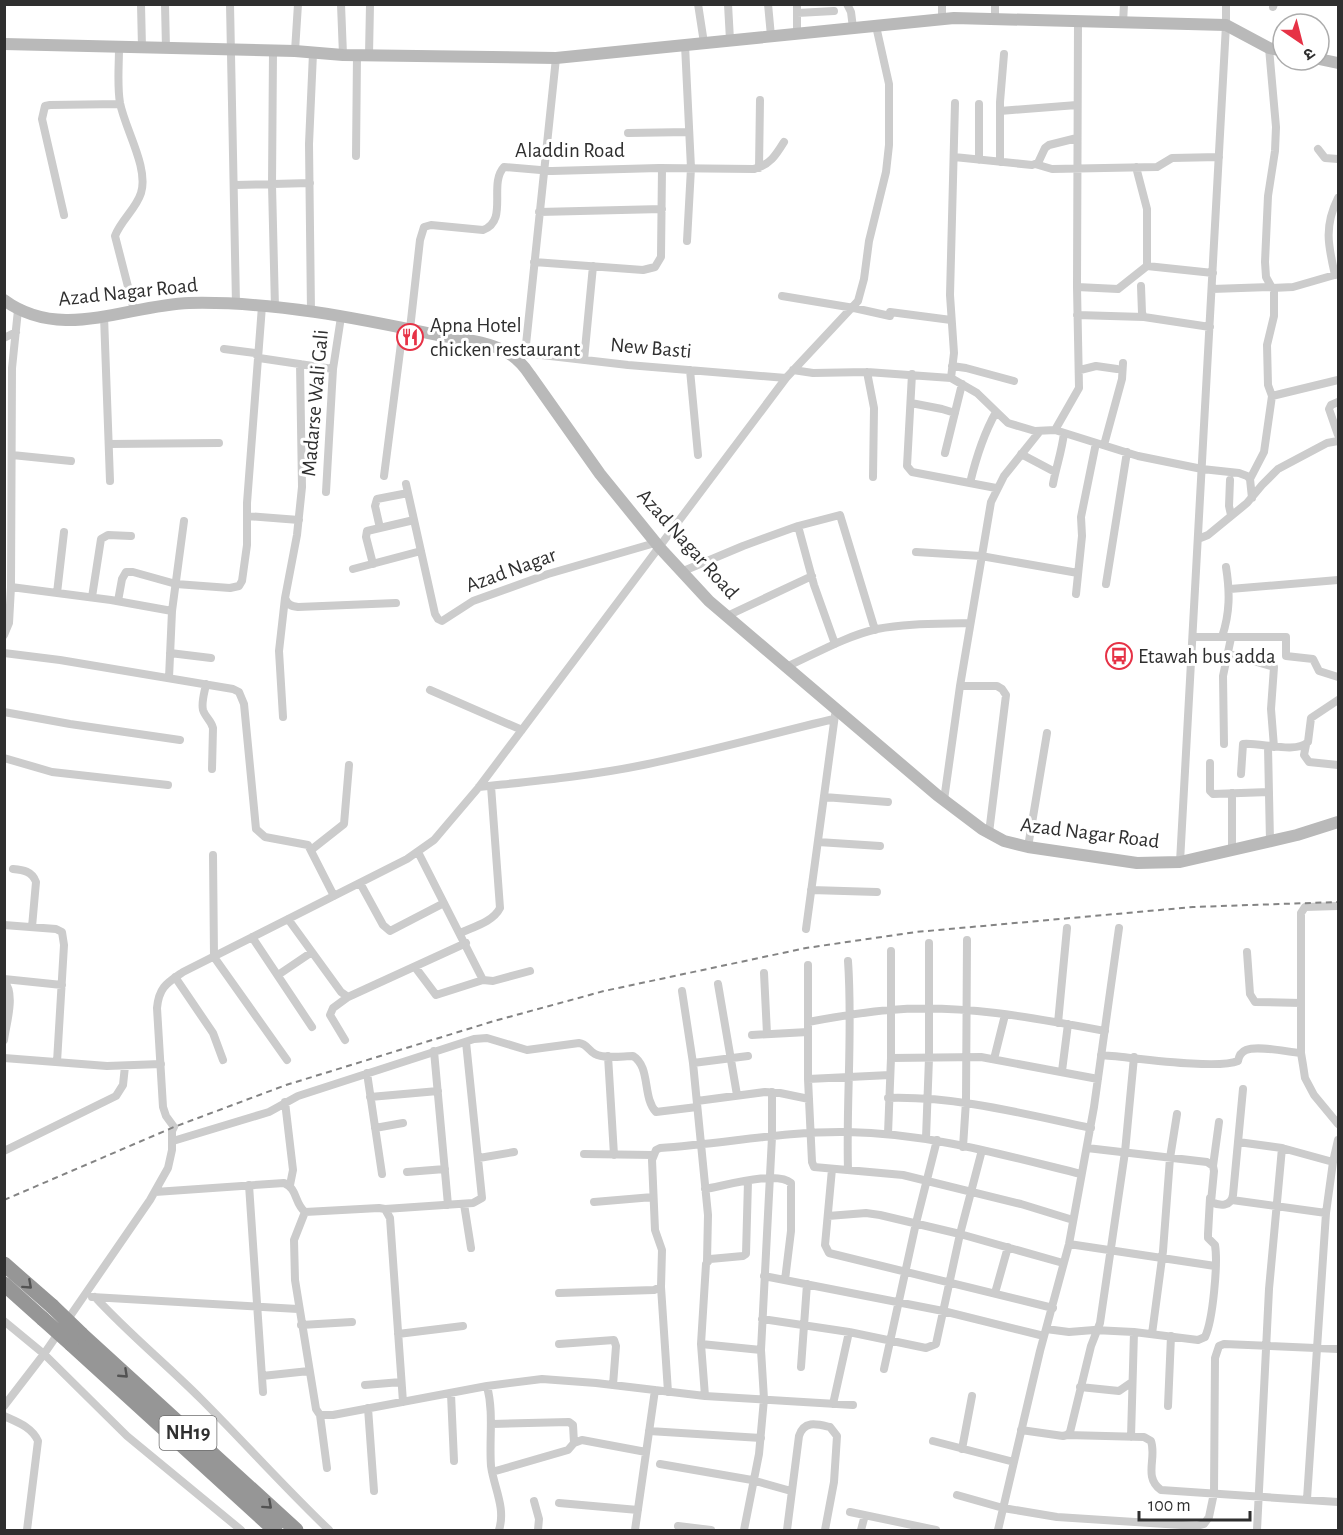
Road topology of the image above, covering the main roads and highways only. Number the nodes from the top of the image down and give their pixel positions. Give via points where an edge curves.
1 (4, 1264) edge
2 (4, 1284) edge
3 (48, 1312) junction
4 (76, 1339) junction
5 (275, 1530) edge
6 (296, 1530) edge

1 -> 3 highway, NH19
2 - 3 highway, NH19
3 - 4 highway, NH19, bridge
4 - 5 highway, NH19
4 -> 6 highway, NH19

